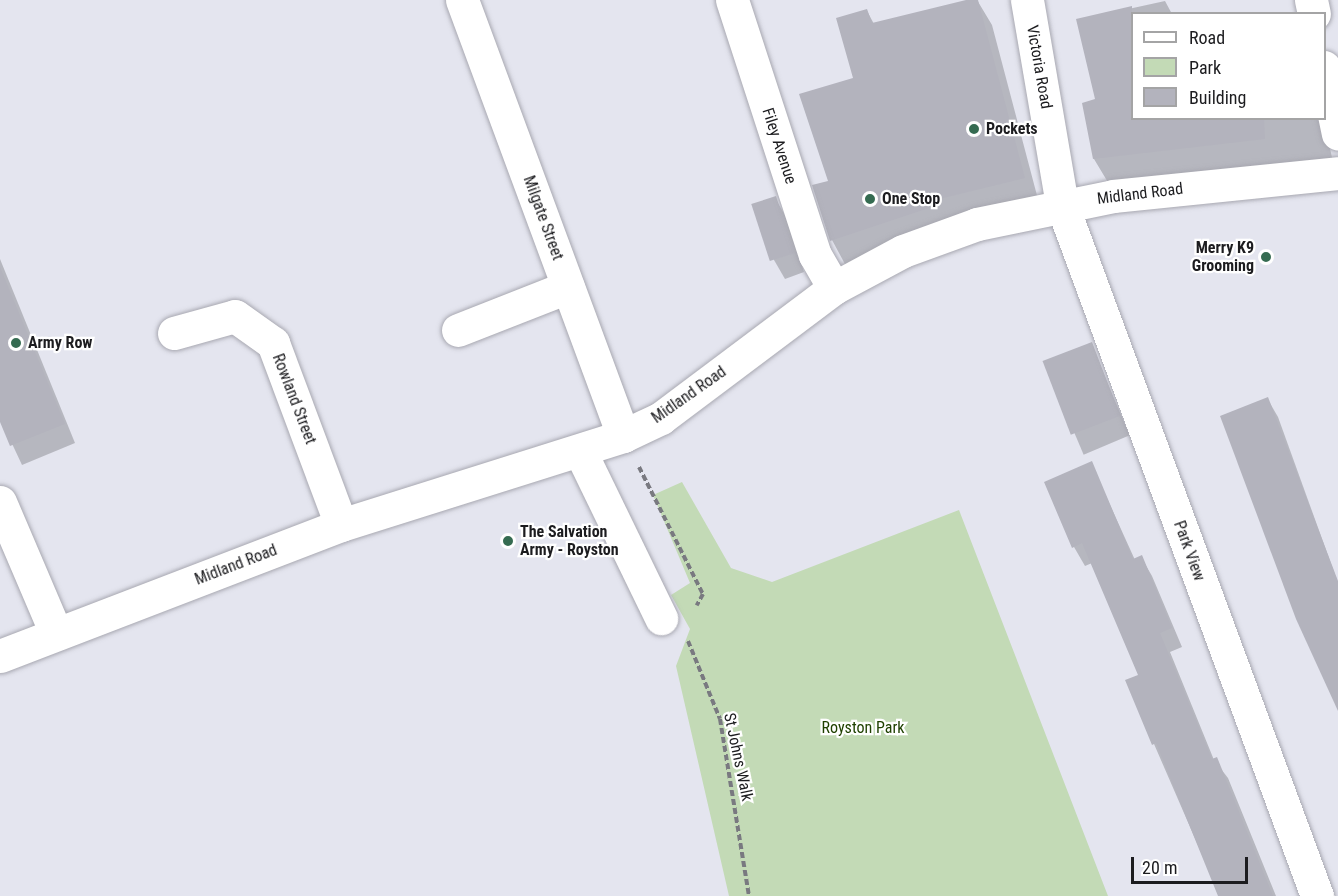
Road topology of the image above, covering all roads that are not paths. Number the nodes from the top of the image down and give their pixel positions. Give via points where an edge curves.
1 (462, 0) edge
2 (732, 0) edge
3 (1027, 0) edge
4 (1326, 77) edge
5 (1338, 134) edge
6 (1338, 173) edge
7 (1062, 205) junction
8 (568, 287) junction
9 (834, 288) junction
10 (458, 330) dead end
11 (174, 333) dead end
12 (623, 436) junction
13 (580, 452) junction
14 (0, 502) edge
15 (341, 525) junction
16 (672, 624) road end
17 (56, 633) junction
18 (0, 656) edge
19 (1317, 896) edge

1 - 8 street, Milgate Street
2 - 9 street, Filey Avenue via 815,255
3 - 7 street, Victoria Road
4 - 5 street
6 - 7 street, Midland Road via 1113,196
7 - 9 street, Midland Road via 956,232 903,251
7 - 19 street, Park View
8 - 10 street
8 - 12 street, Milgate Street
9 - 12 street, Midland Road via 661,418
11 - 15 street, Rowland Street via 235,315 273,343
12 - 13 street, Midland Road
13 - 15 street, Midland Road
13 - 16 street
14 - 17 street
15 - 17 street, Midland Road
17 - 18 street, Midland Road

